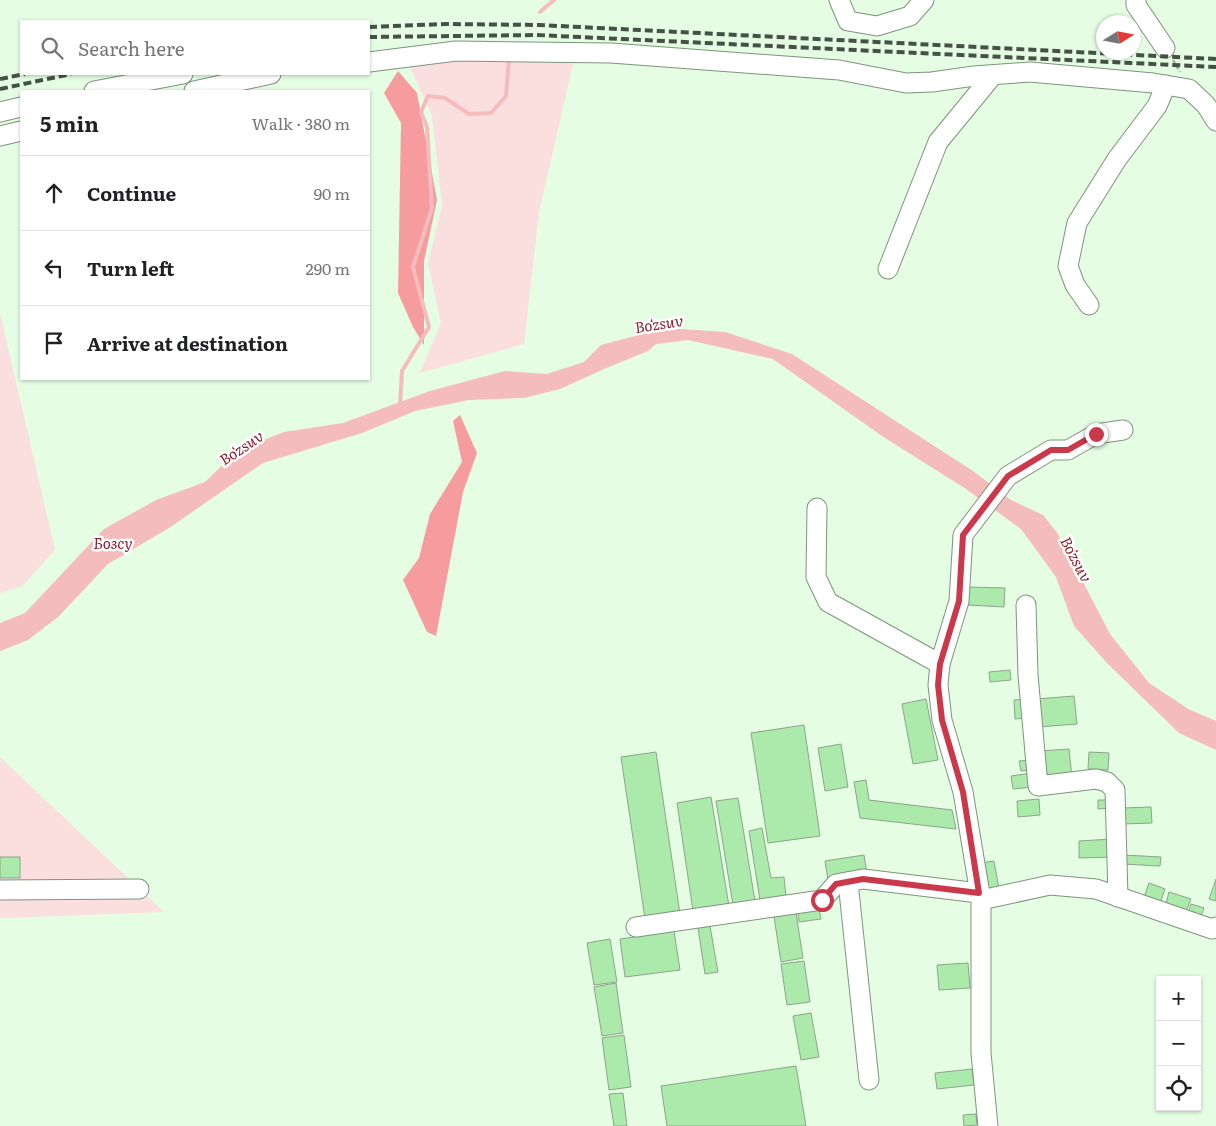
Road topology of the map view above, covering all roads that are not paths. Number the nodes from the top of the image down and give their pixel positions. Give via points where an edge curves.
1 (839, 0) edge
2 (924, 0) edge
3 (1136, 0) edge
4 (1165, 48) road end
5 (370, 62) edge
6 (178, 75) edge
7 (260, 75) edge
8 (993, 75) junction
9 (1179, 83) junction
10 (99, 90) edge
11 (198, 90) edge
12 (20, 107) edge
13 (0, 112) edge
14 (1216, 120) edge
15 (20, 131) edge
16 (0, 136) edge
17 (888, 269) dead end
18 (1089, 305) dead end
19 (1123, 430) dead end
20 (816, 508) dead end
21 (1026, 605) dead end
22 (940, 664) junction
23 (848, 882) junction
24 (139, 889) dead end
25 (0, 890) edge
26 (980, 897) junction
27 (1118, 897) junction
28 (636, 927) dead end
29 (1216, 927) edge
30 (869, 1080) dead end
31 (988, 1126) edge

1 - 2 street via 848,21 877,26 910,16
3 - 4 street via 1136,5
5 - 8 street via 456,51 612,52 839,70 906,84
6 - 10 street
7 - 11 street
8 - 9 street via 1030,72
8 - 17 street via 938,142
9 - 14 street via 1206,105
9 - 18 street via 1156,106 1117,159 1078,223 1068,266 1075,285
12 - 13 street
15 - 16 street
19 - 22 street via 1096,434 1068,450 1051,450 1008,476 963,535 959,601
20 - 22 street via 816,577 828,602
21 - 27 street via 1028,675 1038,786 1096,779 1107,782 1114,790
22 - 26 street via 938,685 942,720 963,792
23 - 26 street via 863,879
23 - 28 street via 836,884 822,900
23 - 30 street
24 - 25 street
26 - 27 street via 1050,885 1096,889
26 - 31 street via 981,1053
27 - 29 street

